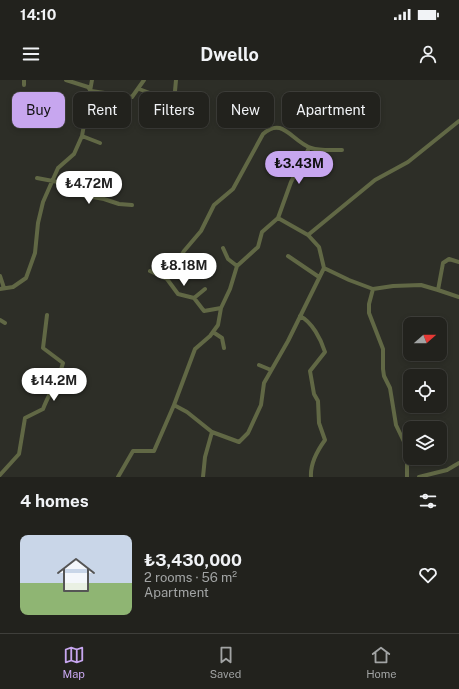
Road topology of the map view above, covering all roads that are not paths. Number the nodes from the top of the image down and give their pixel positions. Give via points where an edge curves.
1 (66, 80) edge
2 (92, 80) edge
3 (144, 80) edge
4 (176, 80) edge
5 (139, 89) junction
6 (91, 91) junction
7 (459, 121) edge
8 (82, 136) junction
9 (100, 143) dead end
10 (309, 148) junction
11 (342, 150) dead end
12 (37, 178) dead end
13 (52, 180) junction
14 (132, 205) dead end
15 (278, 218) junction
16 (308, 235) junction
17 (223, 248) dead end
18 (288, 256) dead end
19 (459, 262) edge
20 (237, 266) junction
21 (324, 268) junction
22 (150, 271) dead end
23 (0, 276) edge
24 (319, 277) junction
25 (166, 279) junction
26 (2, 288) edge
27 (205, 289) dead end
28 (373, 289) junction
29 (438, 290) junction
30 (459, 297) edge
31 (194, 298) junction
32 (221, 308) junction
33 (47, 315) dead end
34 (300, 316) junction
35 (0, 320) edge
36 (5, 323) dead end
37 (213, 332) junction
38 (224, 348) dead end
39 (259, 365) dead end
40 (271, 370) junction
41 (174, 405) junction
42 (212, 432) junction
43 (459, 463) edge
44 (0, 475) edge
45 (118, 477) edge
46 (203, 477) edge
47 (311, 477) edge
48 (407, 477) edge
49 (419, 477) edge

1 - 6 street via 88,87
2 - 6 street
3 - 5 street
4 - 5 street via 174,102
5 - 6 street via 132,97
6 - 8 street
7 - 16 street via 408,162 374,180
8 - 9 street
8 - 13 street via 74,154 58,168
10 - 11 street
10 - 15 street via 291,182
10 - 25 street via 279,127 270,127 263,134 233,189 214,205 201,231
12 - 13 street
13 - 14 street via 76,194
13 - 26 street via 43,202 35,253 26,278 13,287
15 - 16 street
15 - 20 street via 262,232 258,247
16 - 21 street via 319,247
17 - 20 street via 228,259
18 - 24 street
19 - 29 street via 449,260 443,263
20 - 32 street
21 - 24 street
21 - 28 street
22 - 25 street
23 - 26 street
24 - 34 street
25 - 31 street via 178,294
27 - 31 street
28 - 29 street via 422,285
28 - 48 street via 369,313 383,349 384,376 390,388 396,425 407,448
29 - 30 street
31 - 32 street via 204,311
32 - 37 street via 218,325
33 - 44 street via 43,348 63,363 59,378 50,390 43,409 25,418 19,454
34 - 40 street
34 - 47 street via 306,319 325,352 310,371 314,394 318,401 319,423 325,440 316,453 310,470
35 - 36 street
37 - 38 street via 222,338
37 - 41 street via 195,350
39 - 40 street
40 - 42 street via 264,383 261,405 248,433 239,442
41 - 42 street
41 - 45 street via 154,451 133,451
42 - 46 street
43 - 49 street via 447,470

